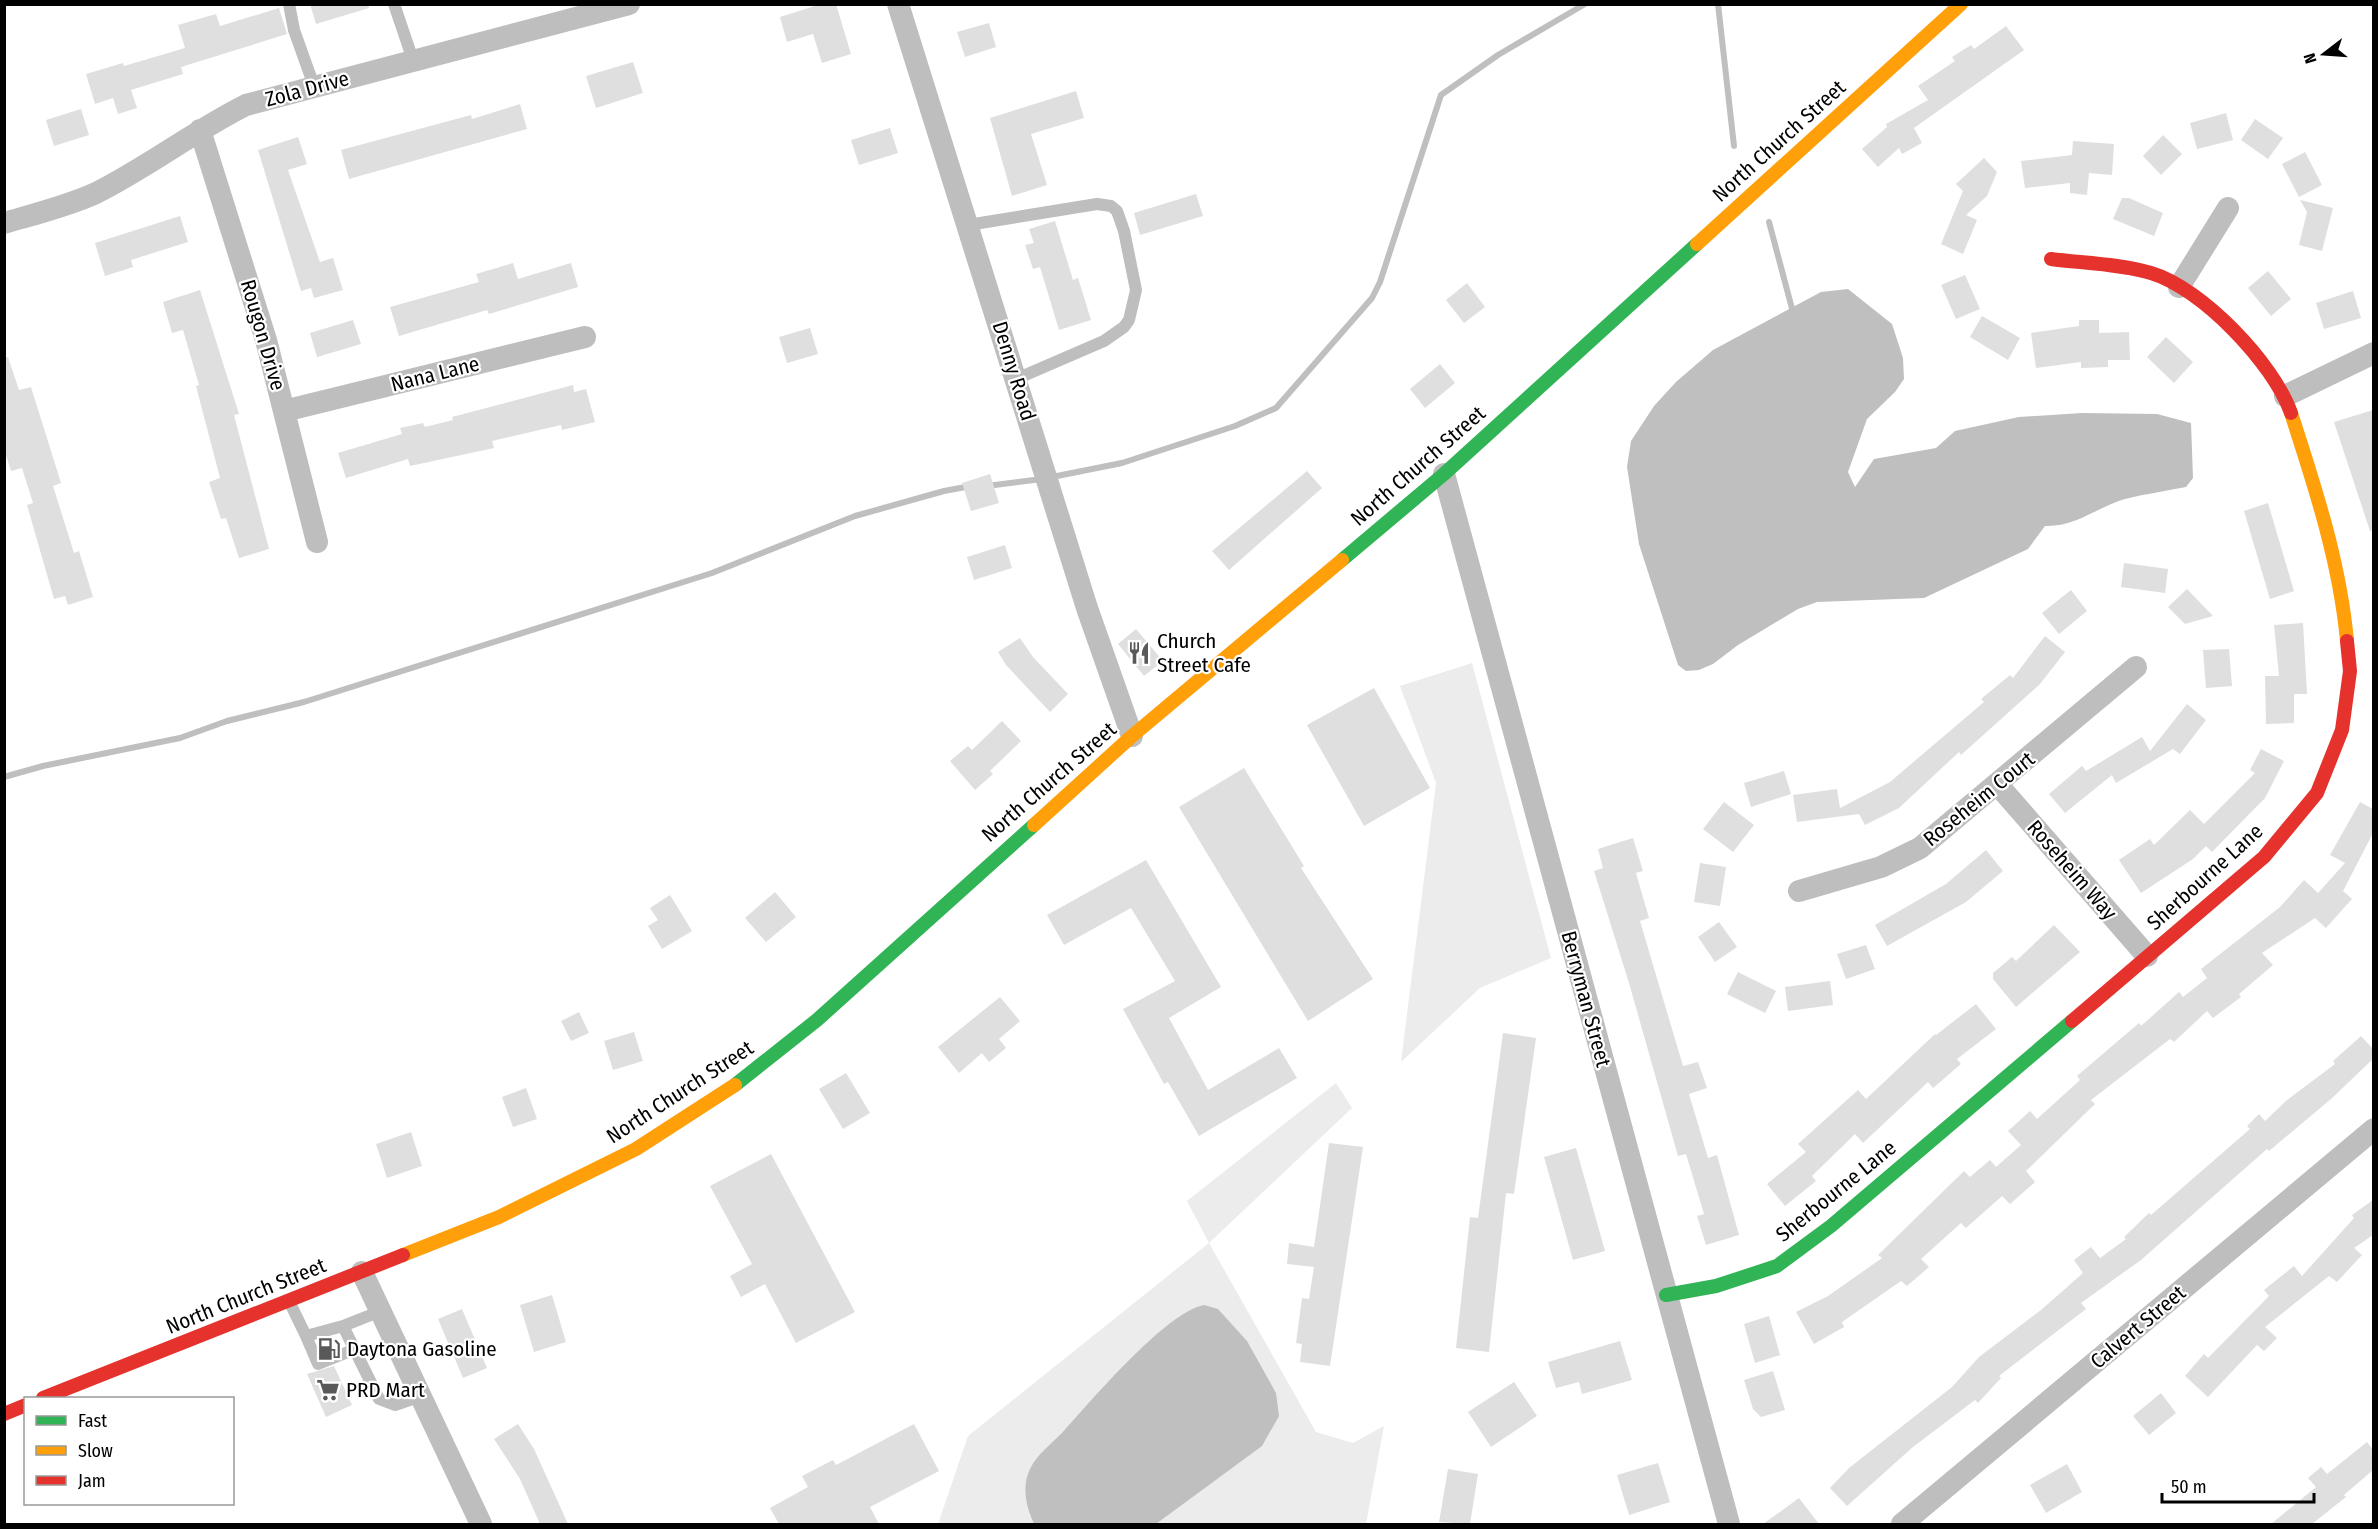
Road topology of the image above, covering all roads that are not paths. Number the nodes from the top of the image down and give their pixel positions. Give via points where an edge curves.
1 (289, 4) edge
2 (394, 4) edge
3 (629, 4) edge
4 (898, 4) edge
5 (1961, 4) edge
6 (413, 60) junction
7 (314, 86) junction
8 (200, 130) junction
9 (2228, 207) dead end
10 (4, 223) edge
11 (968, 225) junction
12 (2051, 260) dead end
13 (2179, 287) junction
14 (585, 337) dead end
15 (2373, 353) edge
16 (1016, 379) junction
17 (2285, 396) junction
18 (284, 411) junction
19 (1444, 474) junction
20 (317, 542) dead end
21 (2136, 667) dead end
22 (1132, 736) junction
23 (1998, 785) junction
24 (1799, 891) dead end
25 (2147, 956) junction
26 (2373, 1129) edge
27 (362, 1272) junction
28 (1666, 1295) junction
29 (289, 1301) junction
30 (381, 1311) junction
31 (343, 1326) junction
32 (306, 1336) junction
33 (353, 1350) junction
34 (422, 1396) junction
35 (46, 1397) edge
36 (24, 1406) edge
37 (4, 1414) edge
38 (481, 1524) edge
39 (1729, 1524) edge
40 (1902, 1524) edge

1 - 7 lane
2 - 6 lane
3 - 6 street, Zola Drive
4 - 11 street, Denny Road
5 - 19 main road, North Church Street
6 - 7 street, Zola Drive
7 - 8 street, Zola Drive via 246,105
8 - 10 street, Zola Drive via 93,194
8 - 18 street, Rougon Drive via 266,340
9 - 13 street
11 - 16 street, Denny Road
11 - 16 lane via 1097,204 1111,206 1121,219 1136,290 1129,320 1104,341
12 - 13 main road, Sherbourne Lane via 2152,273
13 - 17 main road, Sherbourne Lane via 2199,297 2246,343
14 - 18 street, Nana Lane
15 - 17 street
16 - 22 street, Denny Road
17 - 25 main road, Sherbourne Lane via 2343,596 2350,671 2342,730 2317,793 2264,857
18 - 20 street, Rougon Drive
19 - 22 main road, North Church Street
19 - 28 street, Berryman Street
21 - 23 street, Roseheim Court
22 - 27 main road, North Church Street via 817,1020 727,1090 636,1149 572,1183
23 - 24 street, Roseheim Court via 1920,848 1881,867
23 - 25 street, Roseheim Way
25 - 28 main road, Sherbourne Lane via 1831,1226 1777,1266 1716,1286
26 - 40 street, Calvert Street
27 - 29 main road, North Church Street
27 - 30 street
28 - 39 street, Berryman Street
29 - 32 lane
29 - 35 main road, North Church Street
30 - 31 lane
30 - 34 street
31 - 32 lane
31 - 33 lane
32 - 33 lane via 318,1364
33 - 34 lane via 378,1399 395,1405
34 - 38 street
36 - 37 main road

